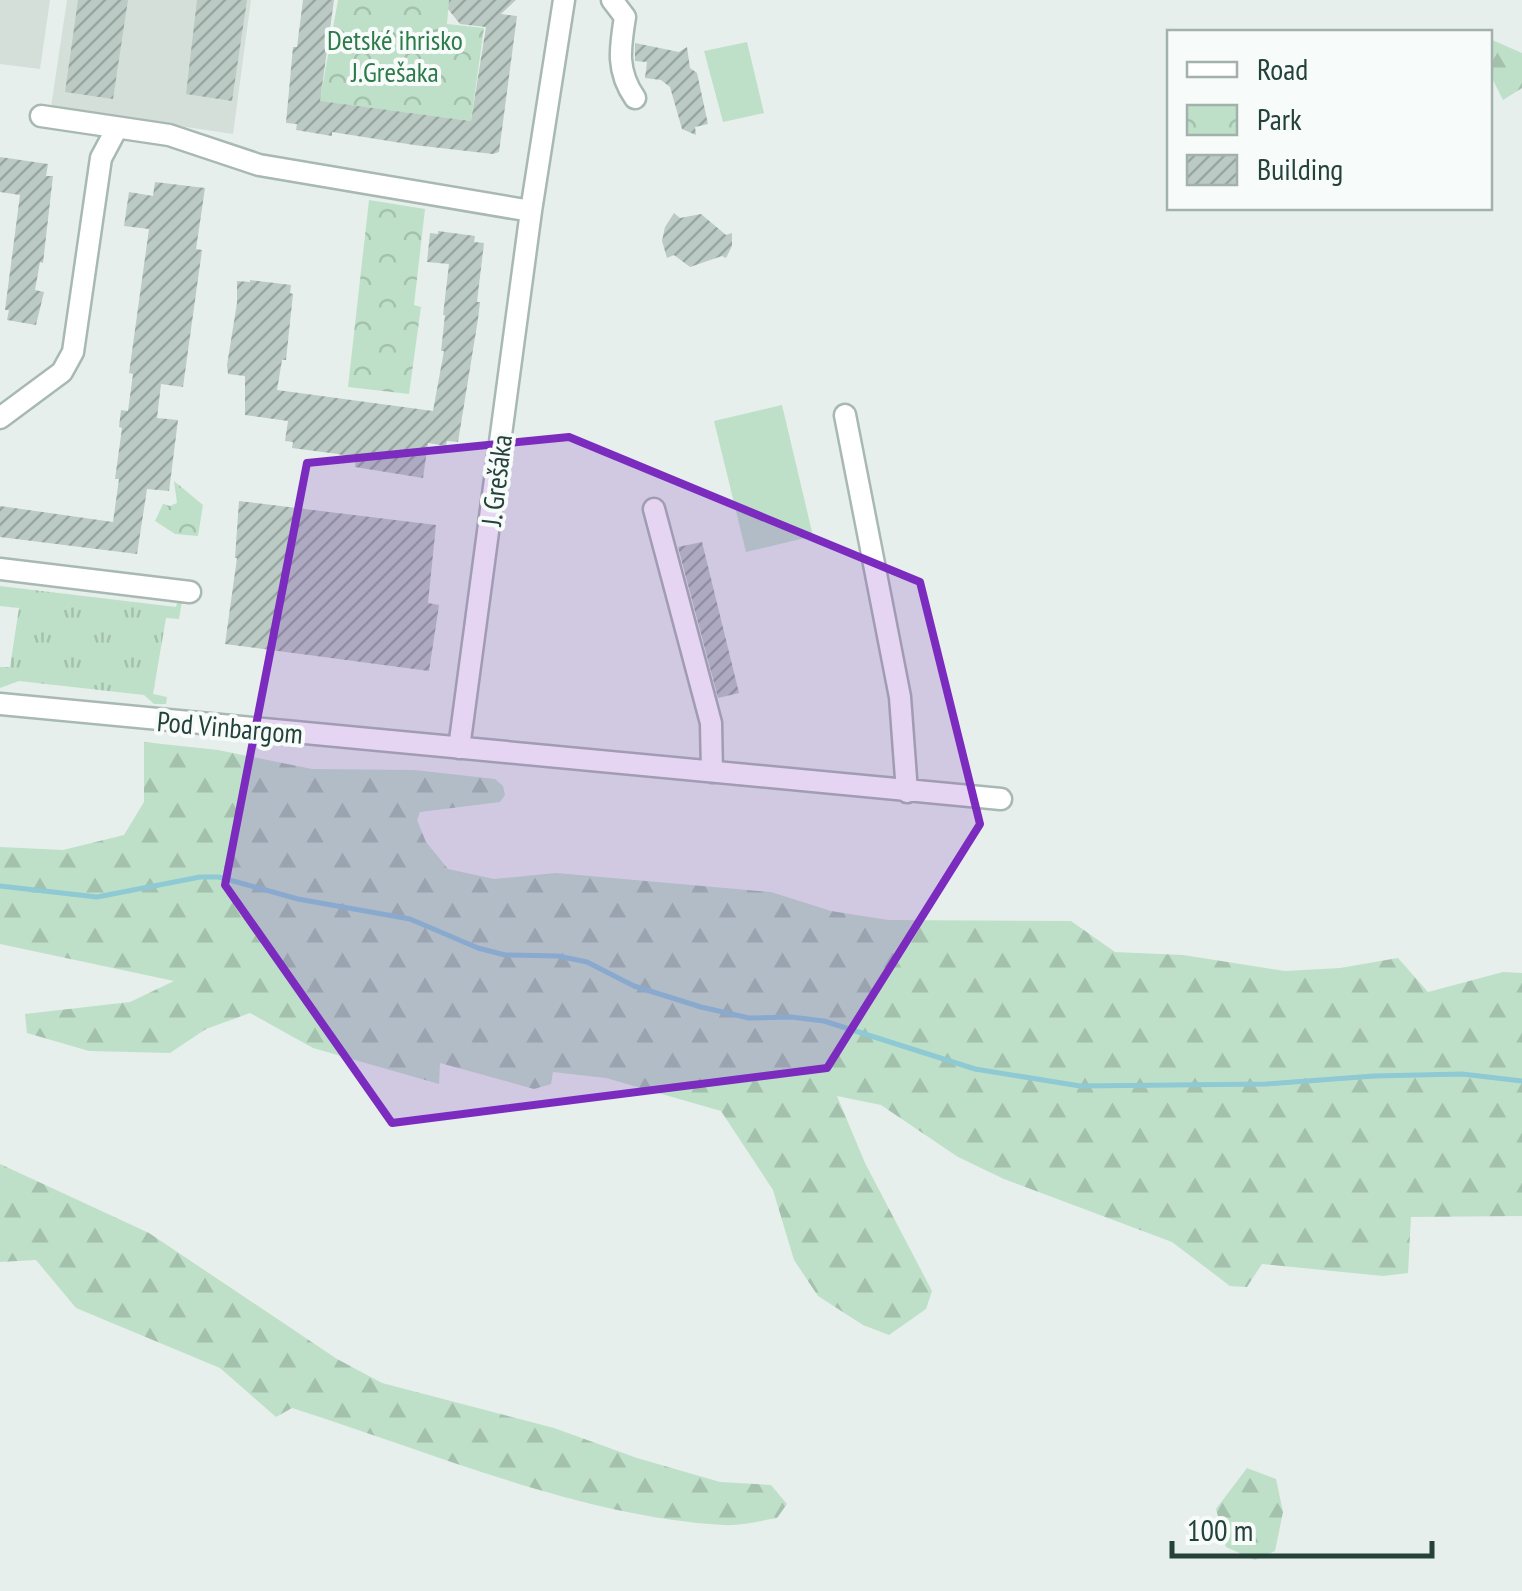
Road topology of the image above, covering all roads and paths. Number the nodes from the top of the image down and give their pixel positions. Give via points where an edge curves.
1 (564, 0) edge
2 (612, 0) edge
3 (635, 98) dead end
4 (41, 116) dead end
5 (117, 128) junction
6 (530, 211) junction
7 (845, 414) dead end
8 (0, 418) edge
9 (654, 509) dead end
10 (0, 569) edge
11 (190, 592) dead end
12 (0, 704) edge
13 (460, 748) junction
14 (712, 772) junction
15 (907, 792) junction
16 (1001, 799) dead end

1 - 6 street, J. Grešáka
2 - 3 street via 625,16 619,58
4 - 5 street
5 - 6 street via 169,134 259,166
5 - 8 street via 101,158 74,352 62,372
6 - 13 street, J. Grešáka
7 - 15 street via 900,697
9 - 14 street via 711,723
10 - 11 street
12 - 13 street, Pod Vinbargom
13 - 14 street, Pod Vinbargom
14 - 15 street, Pod Vinbargom
15 - 16 street, Pod Vinbargom

